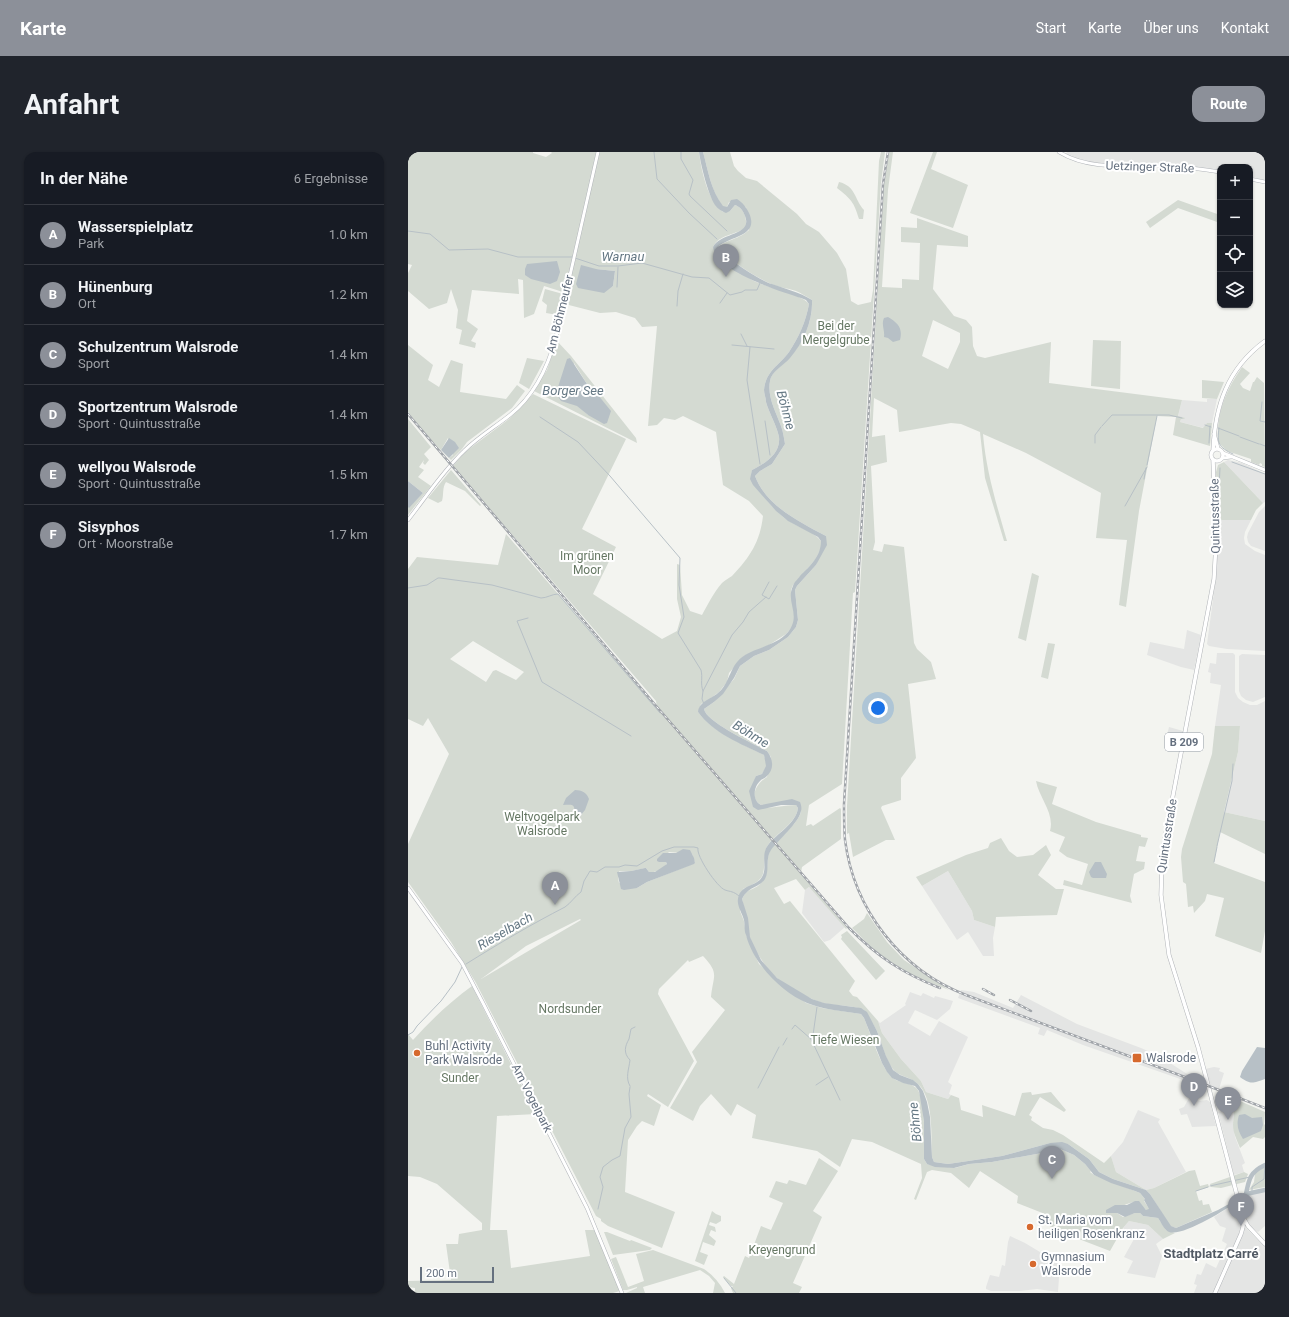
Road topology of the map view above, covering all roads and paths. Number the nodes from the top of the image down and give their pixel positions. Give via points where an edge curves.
1 (598, 152) edge
2 (1059, 152) edge
3 (1217, 172) edge
4 (1253, 179) edge
5 (1265, 182) edge
6 (1265, 341) edge
7 (1214, 434) junction
8 (1218, 448) junction
9 (1213, 451) junction
10 (1223, 453) junction
11 (1233, 457) junction
12 (1223, 458) junction
13 (1213, 459) junction
14 (1218, 461) junction
15 (1215, 470) junction
16 (1265, 470) edge
17 (408, 520) edge
18 (408, 888) edge
19 (1243, 1218) junction
20 (1243, 1226) junction
21 (1248, 1226) junction
22 (1265, 1244) edge
23 (622, 1293) edge
24 (1215, 1293) edge

1 - 17 street, Am Böhmeufer via 552,352 539,380 511,414 456,458
2 - 3 street, Uetzinger Straße via 1080,162 1103,165 1181,167
4 - 5 street
6 - 7 main road, B 209 via 1243,360 1229,380 1220,404
7 - 8 main road, B 209
7 - 9 main road, B 209
8 - 9 main road
8 - 10 main road, B 209
9 - 13 main road, B 209
10 - 11 street
10 - 12 main road
11 - 12 street
11 - 16 street
12 - 14 main road
13 - 14 main road
13 - 15 main road, Quintusstraße / B 209
14 - 15 main road, Quintusstraße / B 209
15 - 19 main road, Quintusstraße / B 209 via 1214,579 1164,844 1160,891 1170,960 1198,1047
18 - 23 street, Am Vogelpark via 462,963 598,1231
19 - 20 main road, B 209
19 - 21 main road, B 209
20 - 21 main road
20 - 24 main road, B 209 via 1241,1236
21 - 22 main road, B 209

